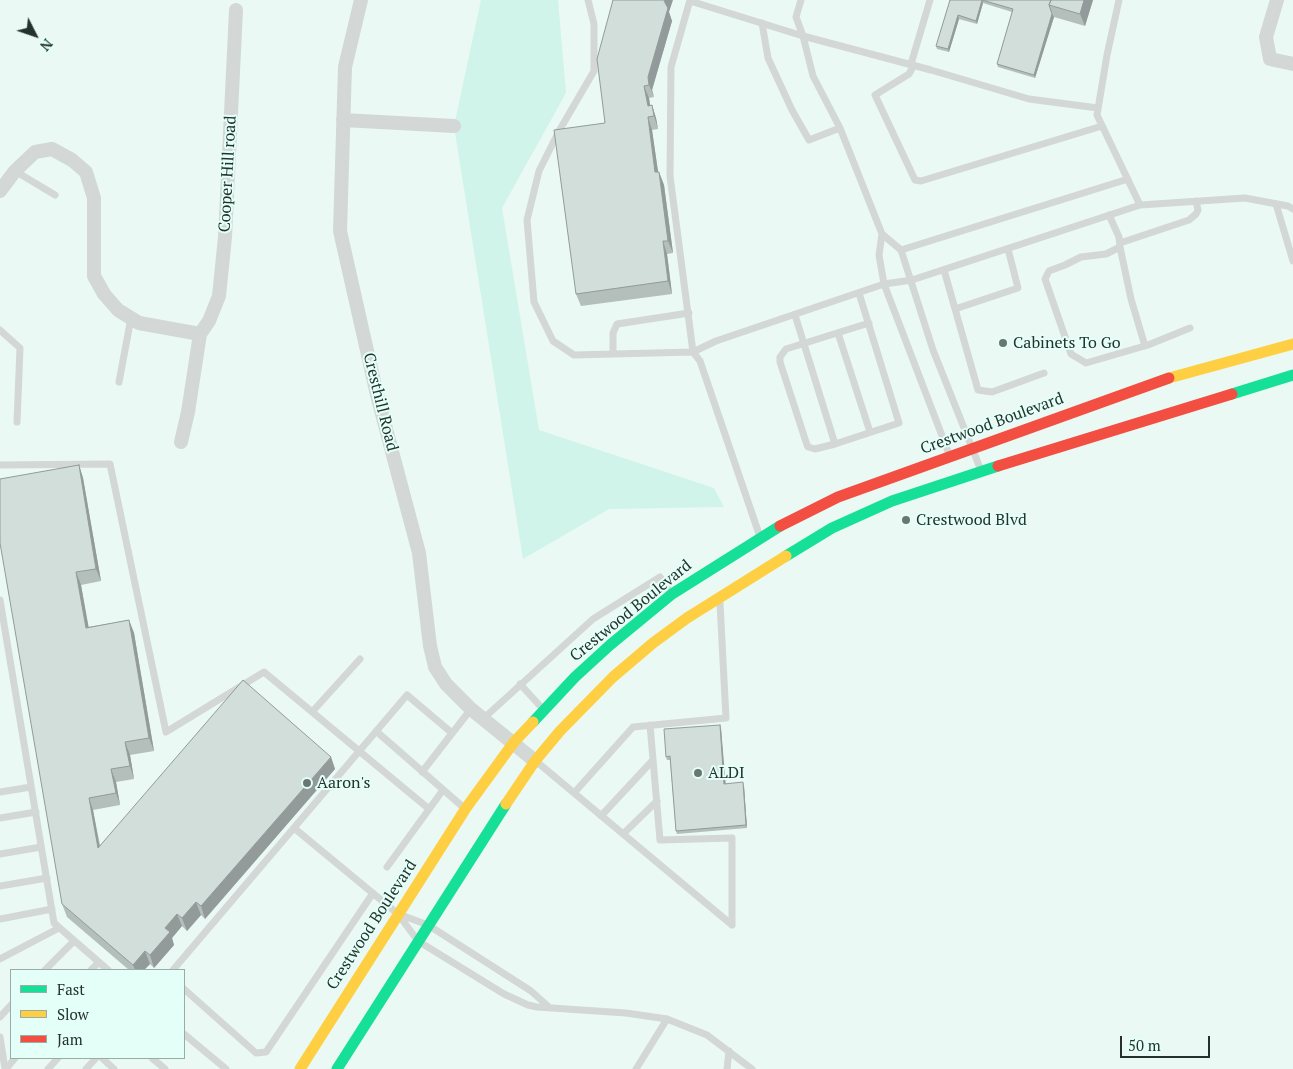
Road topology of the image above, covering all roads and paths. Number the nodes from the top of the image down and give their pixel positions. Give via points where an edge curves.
1 (361, 0) edge
2 (588, 0) edge
3 (690, 0) edge
4 (801, 0) edge
5 (930, 0) edge
6 (1119, 0) edge
7 (1277, 0) edge
8 (236, 10) dead end
9 (762, 23) junction
10 (803, 36) junction
11 (1293, 64) edge
12 (912, 65) junction
13 (1098, 108) junction
14 (343, 120) junction
15 (454, 126) dead end
16 (1102, 126) junction
17 (840, 128) junction
18 (15, 171) junction
19 (1128, 179) junction
20 (0, 191) edge
21 (55, 195) dead end
22 (1196, 201) junction
23 (1276, 204) junction
24 (1140, 205) junction
25 (1293, 209) edge
26 (1109, 215) junction
27 (882, 234) junction
28 (1120, 245) junction
29 (1008, 248) junction
30 (901, 250) junction
31 (1293, 261) edge
32 (944, 270) junction
33 (912, 280) junction
34 (884, 284) junction
35 (859, 293) junction
36 (955, 309) junction
37 (688, 313) junction
38 (795, 315) junction
39 (131, 318) junction
40 (869, 323) junction
41 (1190, 328) dead end
42 (0, 330) edge
43 (838, 333) junction
44 (200, 334) junction
45 (804, 343) junction
46 (1293, 344) edge
47 (1144, 346) junction
48 (693, 352) junction
49 (614, 354) junction
50 (1044, 373) dead end
51 (1293, 375) edge
52 (119, 382) dead end
53 (17, 422) dead end
54 (870, 432) junction
55 (181, 442) dead end
56 (835, 444) junction
57 (972, 448) junction
58 (0, 465) edge
59 (953, 467) junction
60 (981, 471) junction
61 (760, 537) junction
62 (719, 596) junction
63 (0, 600) edge
64 (680, 606) junction
65 (360, 658) dead end
66 (520, 684) junction
67 (471, 709) junction
68 (544, 709) junction
69 (312, 712) junction
70 (484, 718) junction
71 (650, 725) junction
72 (376, 731) junction
73 (452, 733) junction
74 (514, 742) junction
75 (359, 751) junction
76 (653, 760) junction
77 (535, 761) junction
78 (422, 772) junction
79 (32, 787) junction
80 (443, 790) junction
81 (0, 792) edge
82 (574, 793) junction
83 (657, 801) junction
84 (466, 808) junction
85 (430, 809) junction
86 (36, 812) junction
87 (601, 816) junction
88 (0, 818) edge
89 (294, 828) junction
90 (624, 834) junction
91 (42, 847) junction
92 (0, 854) edge
93 (387, 868) dead end
94 (47, 878) junction
95 (0, 886) edge
96 (373, 893) junction
97 (52, 909) junction
98 (398, 914) junction
99 (0, 919) edge
100 (428, 925) junction
101 (60, 928) junction
102 (383, 938) junction
103 (74, 940) junction
104 (418, 941) junction
105 (0, 959) edge
106 (99, 962) junction
107 (46, 969) edge
108 (93, 969) edge
109 (107, 969) edge
110 (173, 969) edge
111 (185, 990) edge
112 (10, 1006) edge
113 (550, 1008) junction
114 (0, 1017) edge
115 (667, 1019) junction
116 (185, 1035) edge
117 (0, 1037) edge
118 (329, 1046) dead end
119 (729, 1051) junction
120 (14, 1059) edge
121 (57, 1059) edge
122 (95, 1059) edge
123 (103, 1059) edge
124 (153, 1059) edge
125 (6, 1069) edge
126 (48, 1069) edge
127 (86, 1069) edge
128 (114, 1069) edge
129 (165, 1069) edge
130 (226, 1069) edge
131 (300, 1069) edge
132 (337, 1069) edge
133 (636, 1069) edge
134 (728, 1069) edge
135 (752, 1069) edge

1 - 14 street, Cresthill Road via 345,67
2 - 49 lane via 594,24 594,71 539,170 527,220 534,302 553,341 574,355
3 - 9 lane
3 - 37 lane via 671,67 670,109 670,176
4 - 10 lane via 796,17
5 - 12 lane
6 - 13 lane
7 - 11 street via 1266,37 1270,59
8 - 44 street, Cooper Hill road via 219,296
9 - 10 lane
9 - 17 lane via 768,58 809,140
10 - 12 lane
10 - 17 lane via 813,76
12 - 13 lane via 1029,99
12 - 16 lane via 909,74 874,95 915,180 921,181
13 - 16 lane
14 - 15 street
14 - 67 street, Cresthill Road via 340,231 419,553 430,646 436,667 446,684
16 - 19 lane
17 - 27 lane
18 - 20 street
18 - 21 lane
18 - 39 street via 35,152 52,149 86,172 94,198 94,276 118,310
19 - 24 lane
19 - 30 lane
22 - 23 lane via 1246,198
22 - 24 lane
22 - 28 lane via 1198,210 1189,220
23 - 25 lane
23 - 31 lane
24 - 26 lane
26 - 28 lane
26 - 29 lane
27 - 30 lane
27 - 34 lane via 879,255
28 - 47 lane
28 - 47 lane via 1106,254 1081,257 1049,271 1045,279 1071,354 1086,363
29 - 32 lane
29 - 36 lane via 1018,288
30 - 33 lane
32 - 33 lane
32 - 36 lane
33 - 34 lane
33 - 57 lane via 933,350
34 - 35 lane
34 - 59 lane
35 - 38 lane
35 - 40 lane
36 - 50 lane via 978,390 992,392
37 - 48 lane
37 - 49 lane via 617,324 613,333
38 - 45 lane
38 - 48 lane
39 - 44 street via 139,323
39 - 52 lane
40 - 43 lane
40 - 54 lane via 899,423
41 - 47 lane
42 - 53 lane via 20,348
43 - 45 lane
43 - 54 lane
44 - 55 street, Cooper Hill road
45 - 56 lane
45 - 56 lane via 782,352 780,362 807,445 815,449
46 - 57 main road, Crestwood Boulevard via 1158,381
48 - 49 lane
48 - 61 lane via 700,360
51 - 60 main road, Crestwood Boulevard
54 - 56 lane
57 - 59 main road, Crestwood Boulevard
57 - 60 lane
58 - 69 lane via 110,464 166,732 264,672
59 - 60 main road, Crestwood Boulevard
59 - 61 main road, Crestwood Boulevard via 838,497
59 - 62 main road, Crestwood Boulevard via 892,501 832,528
61 - 64 main road, Crestwood Boulevard
62 - 64 main road, Crestwood Boulevard
62 - 71 lane via 726,718
63 - 79 lane
64 - 66 lane via 660,577 593,619
64 - 68 main road, Crestwood Boulevard via 610,645
64 - 77 main road, Crestwood Boulevard via 652,643 613,677
65 - 69 lane
66 - 68 lane
66 - 70 lane
67 - 70 street, Cresthill Road
67 - 73 lane
68 - 74 main road, Crestwood Boulevard
69 - 75 lane
70 - 74 street, Cresthill Road
71 - 76 lane
71 - 82 lane via 633,727
72 - 73 lane via 407,695
72 - 75 lane
72 - 78 lane
73 - 78 lane
74 - 77 street, Cresthill Road
74 - 84 main road, Crestwood Boulevard
75 - 85 lane
75 - 89 lane
76 - 83 lane
76 - 87 lane
77 - 82 lane
77 - 100 main road, Crestwood Boulevard
78 - 80 lane
79 - 81 lane
79 - 86 lane
80 - 84 lane
80 - 85 lane
82 - 87 lane
83 - 90 lane
83 - 90 lane via 660,840 732,838 732,926
84 - 98 main road, Crestwood Boulevard
85 - 93 lane
86 - 88 lane
86 - 91 lane
87 - 90 lane
89 - 96 lane
89 - 110 lane
91 - 92 lane
91 - 94 lane
94 - 95 lane
94 - 97 lane
96 - 98 lane
96 - 111 lane via 266,1052 256,1053
97 - 99 lane
97 - 101 lane via 54,923
98 - 100 lane
98 - 102 main road, Crestwood Boulevard
98 - 104 lane
100 - 104 main road, Crestwood Boulevard
100 - 113 lane via 531,991
101 - 103 lane
101 - 105 lane
102 - 118 main road via 366,978
102 - 131 main road, Crestwood Boulevard
103 - 106 lane
103 - 107 lane
104 - 113 lane via 504,994 528,1005
104 - 132 main road, Crestwood Boulevard
106 - 108 lane
106 - 109 lane
112 - 114 lane
113 - 115 lane
115 - 119 lane via 707,1035
115 - 133 lane
116 - 130 lane
117 - 125 lane
119 - 134 lane
119 - 135 lane
120 - 125 lane
121 - 126 lane
122 - 127 lane
123 - 128 lane
124 - 129 lane

